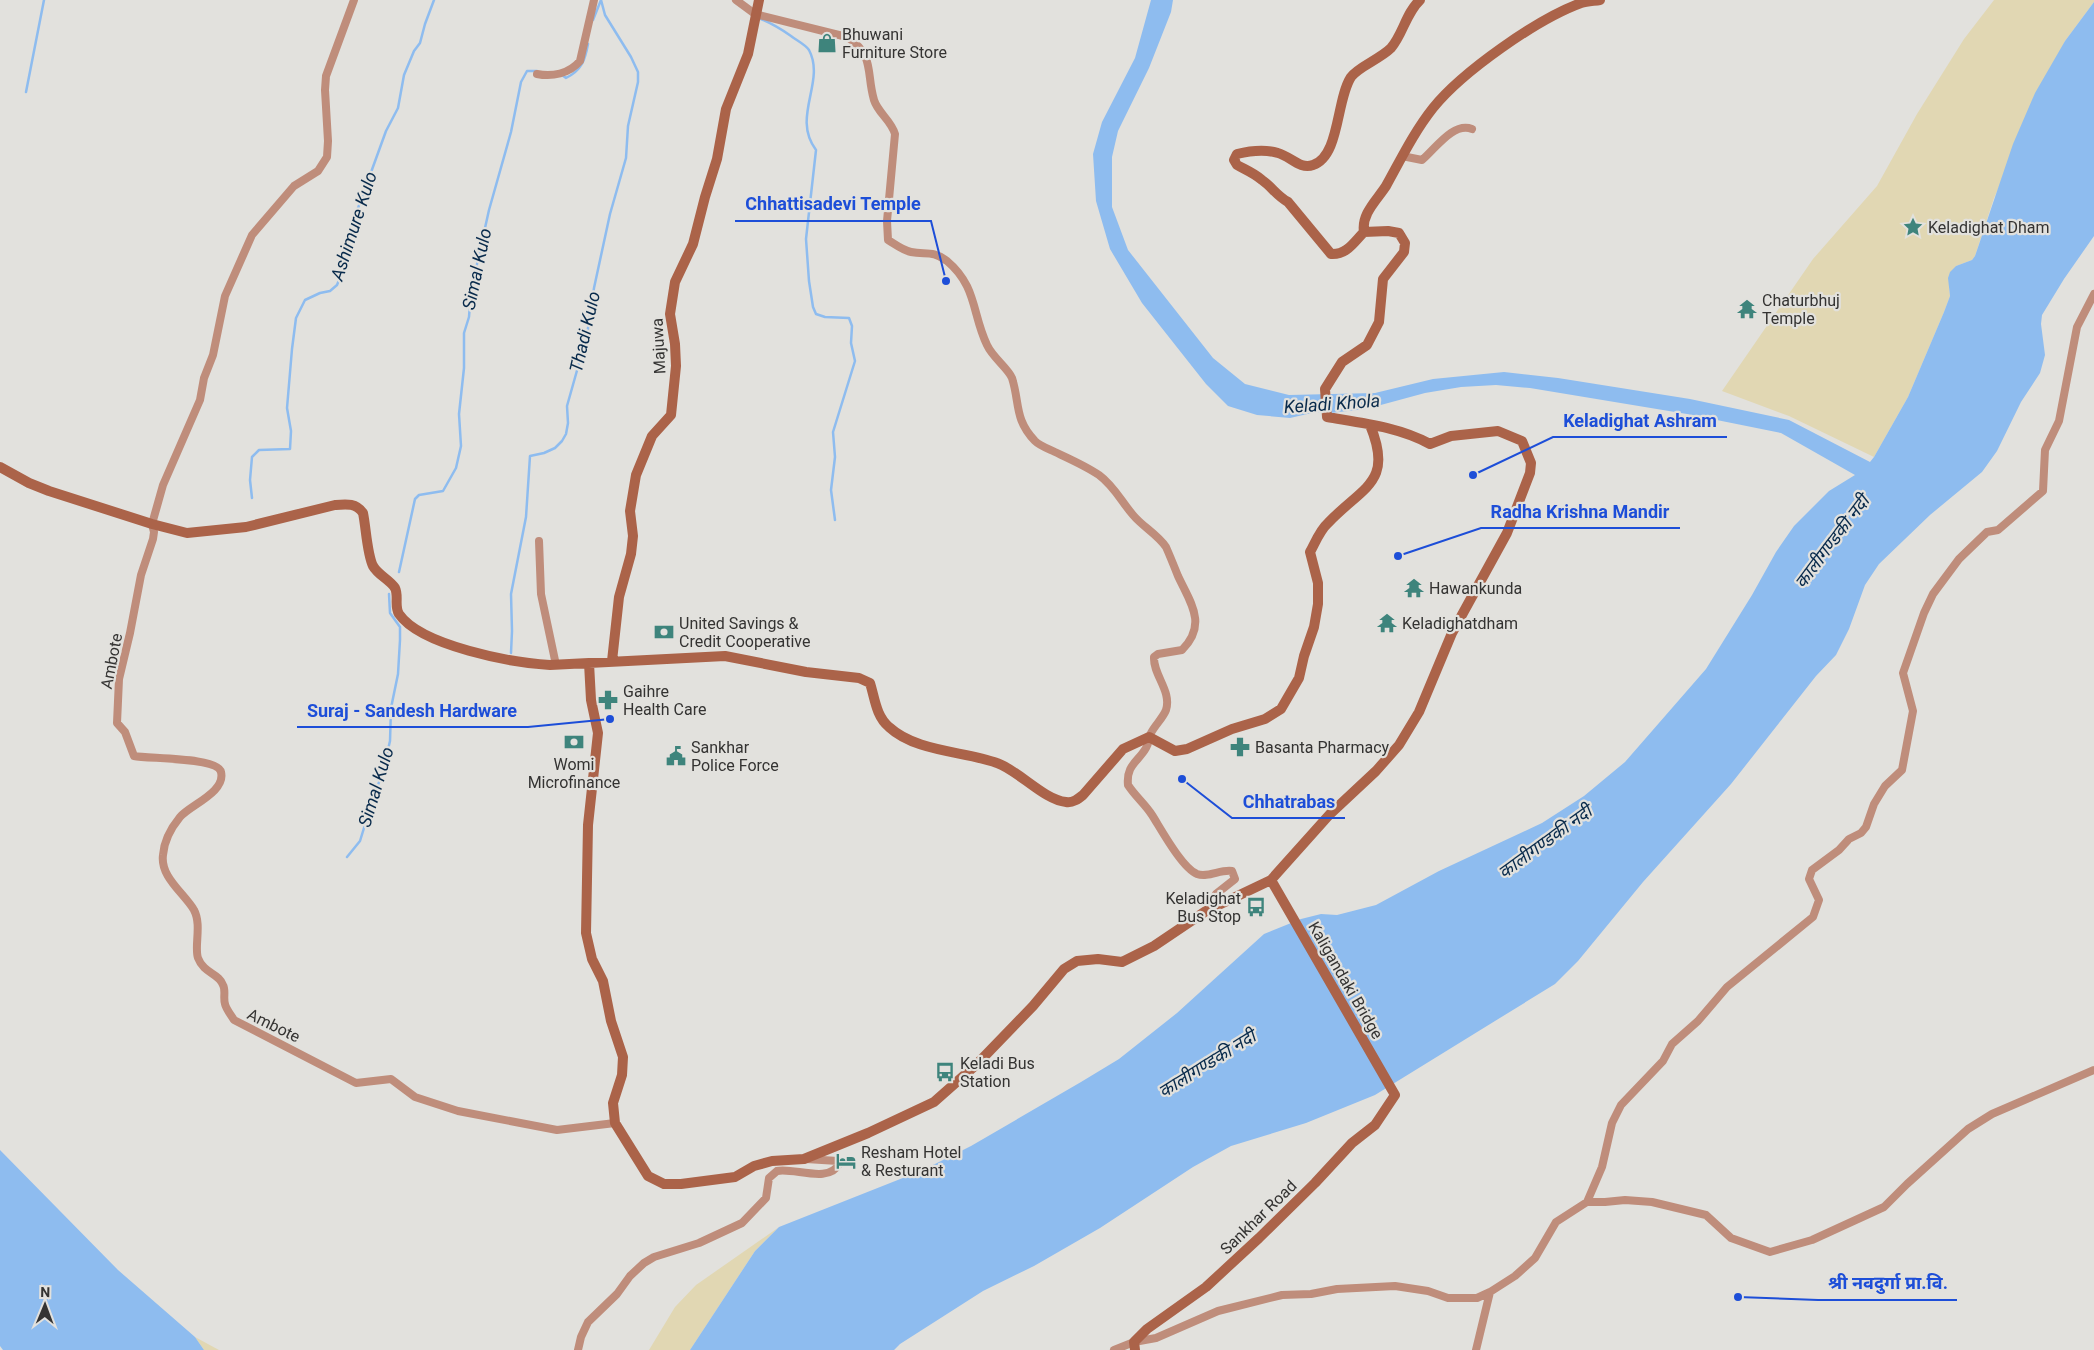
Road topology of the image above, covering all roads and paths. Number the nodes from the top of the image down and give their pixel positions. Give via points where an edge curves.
1 (354, 0) edge
2 (594, 0) edge
3 (736, 0) edge
4 (758, 0) edge
5 (1420, 0) edge
6 (1600, 0) edge
7 (755, 14) junction
8 (537, 74) dead end
9 (1472, 130) dead end
10 (1402, 156) junction
11 (1364, 232) junction
12 (2094, 294) edge
13 (1370, 425) junction
14 (0, 467) edge
15 (152, 524) junction
16 (539, 541) dead end
17 (612, 662) junction
18 (589, 663) junction
19 (556, 665) junction
20 (1149, 737) junction
21 (1271, 880) junction
22 (1206, 911) junction
23 (2094, 1070) edge
24 (1395, 1095) joint
25 (616, 1123) junction
26 (804, 1159) junction
27 (1588, 1202) junction
28 (1490, 1292) junction
29 (1135, 1346) edge
30 (578, 1350) edge
31 (1114, 1350) edge
32 (1476, 1350) edge

1 - 15 street via 326,76 327,157 318,171 294,186 252,235 225,296 200,400 163,485
2 - 8 street via 580,60 575,67 552,76
3 - 7 street
4 - 7 street, Majuwa
5 - 11 street via 1390,49 1351,77 1330,150 1323,158 1308,166 1271,151 1237,154 1235,157 1237,165 1252,172 1288,202 1331,254 1346,252
6 - 10 street via 1582,3 1534,26 1461,79 1434,108
7 - 17 street, Majuwa via 748,54 726,109 717,159 693,244 675,282 670,314 676,366 671,415 652,436 636,475 630,511 631,554 619,597
7 - 20 street via 847,36 859,44 870,68 874,100 890,121 894,134 888,240 912,252 939,256 966,281 987,345 1011,377 1023,424 1036,442 1098,475 1113,487 1133,515 1166,546 1193,607 1194,627 1193,636 1182,650 1154,657 1153,666 1165,692 1166,708
9 - 10 street via 1466,127 1453,132 1422,160
10 - 11 street via 1367,214 1363,222
11 - 13 street via 1399,233 1405,243 1404,252 1383,279 1379,322 1367,345 1342,362 1325,389 1327,416
12 - 27 street via 2077,327 2059,421 2045,450 2043,491 1998,530 1987,532 1959,559 1933,594 1924,614 1903,672 1912,711 1902,770 1885,786 1874,804 1866,828 1812,870 1809,879 1819,900 1813,917 1727,987 1698,1021 1672,1044 1662,1061 1621,1105 1612,1123 1602,1167
13 - 20 street via 1379,456 1377,474 1362,493 1326,524 1310,552 1318,583 1314,627 1299,678 1281,709 1265,719 1232,729 1187,749 1175,751
13 - 21 street via 1414,435 1430,444 1451,436 1498,431 1522,441 1531,463 1530,473 1507,533 1452,633 1419,712 1399,746 1330,814
14 - 15 street via 49,491
15 - 19 street via 187,533 257,525 335,505 359,507 374,566 396,591 397,607 404,620 431,637 473,651 528,664
15 - 25 street, Ambote via 154,532 141,575 119,679 117,723 126,732 134,756 212,764 221,771 214,791 181,816 172,828 162,856 164,868 195,911 199,934 197,956 203,969 219,978 224,985 224,1003 234,1020 356,1083 391,1079 416,1098 458,1111 557,1130
16 - 19 street via 541,594
17 - 18 street
17 - 20 street via 724,656 806,672 858,678 870,683 879,716 890,728 914,742 998,763 1050,796 1066,802 1076,801 1083,795 1123,749
18 - 19 street
18 - 25 street via 591,700 598,733 588,825 586,933 592,959 603,981 623,1057 622,1075 613,1103
20 - 22 street via 1147,747 1129,772 1128,785 1152,815 1169,844 1192,870 1204,875 1228,870 1235,875 1235,879 1216,894
21 - 22 street
21 - 24 street, Kaligandaki Bridge
22 - 26 street via 1154,946 1122,962 1084,960 1064,969 977,1064 934,1102
23 - 27 street via 2018,1101 1968,1129 1884,1207 1812,1240 1770,1252 1731,1238 1706,1215 1652,1202
24 - 29 street, Sankhar Road via 1375,1125 1352,1143 1259,1238 1206,1287 1147,1328
25 - 26 street via 648,1176 664,1184 735,1177 754,1166 772,1161
26 - 30 street via 838,1161 839,1164 832,1170 815,1175 792,1170 777,1171 769,1178 766,1198 742,1223 644,1263 588,1322
27 - 28 street via 1556,1222 1536,1258
28 - 29 street via 1477,1298 1448,1298 1395,1286 1282,1295 1218,1311
28 - 32 street
29 - 31 street

